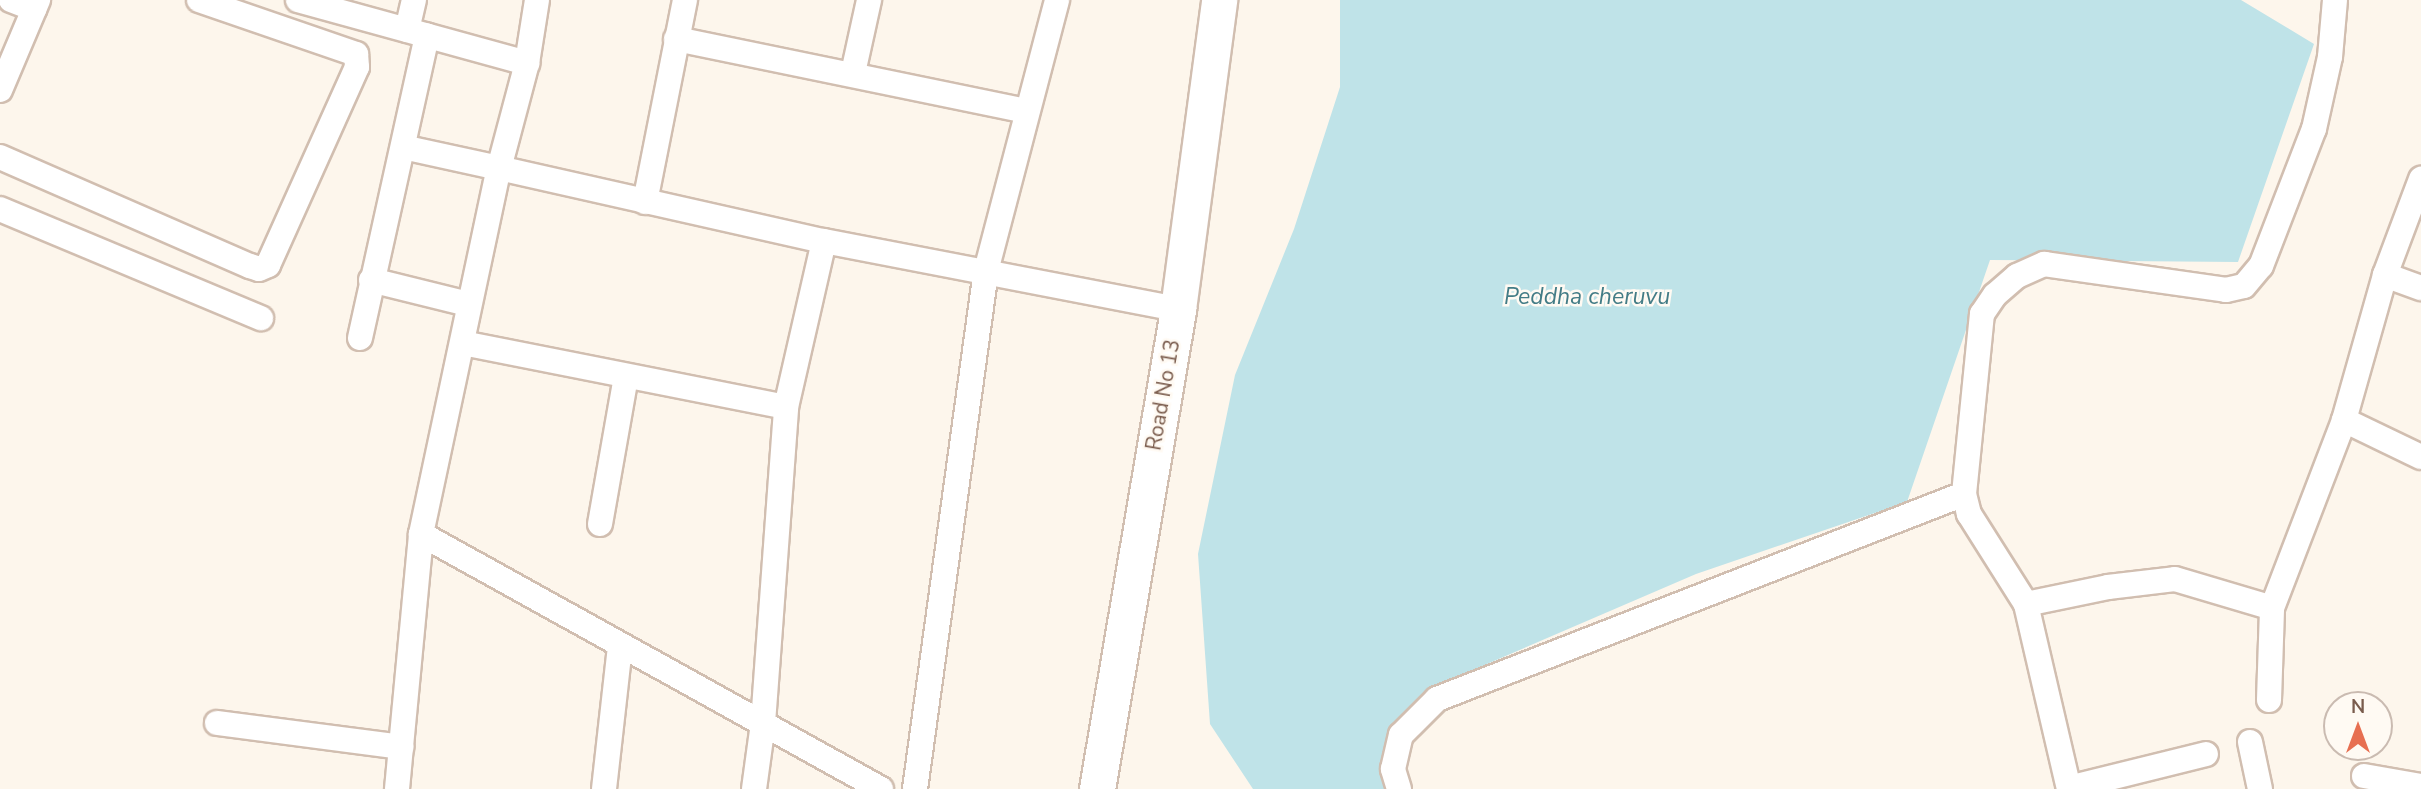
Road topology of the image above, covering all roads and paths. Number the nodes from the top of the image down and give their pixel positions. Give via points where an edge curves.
1 (9, 0) edge
2 (199, 0) edge
3 (298, 0) edge
4 (414, 0) edge
5 (537, 0) edge
6 (685, 0) edge
7 (869, 0) edge
8 (1057, 0) edge
9 (1219, 0) edge
10 (2335, 0) edge
11 (36, 5) edge
12 (0, 15) edge
13 (417, 32) junction
14 (676, 39) junction
15 (527, 62) junction
16 (853, 73) junction
17 (0, 90) edge
18 (1027, 111) junction
19 (403, 147) junction
20 (0, 157) edge
21 (499, 168) junction
22 (2421, 179) edge
23 (645, 202) junction
24 (0, 209) edge
25 (824, 242) junction
26 (986, 271) junction
27 (2385, 275) junction
28 (372, 280) junction
29 (2421, 288) edge
30 (468, 304) junction
31 (1178, 309) junction
32 (261, 318) dead end
33 (360, 338) dead end
34 (463, 343) junction
35 (626, 376) junction
36 (786, 407) junction
37 (2344, 420) junction
38 (2421, 457) edge
39 (1964, 494) junction
40 (600, 524) dead end
41 (421, 534) junction
42 (2026, 604) junction
43 (2272, 608) junction
44 (620, 646) junction
45 (2269, 700) dead end
46 (217, 723) dead end
47 (763, 723) junction
48 (2250, 742) dead end
49 (401, 747) junction
50 (2206, 754) dead end
51 (2364, 776) dead end
52 (2421, 786) edge
53 (397, 789) edge
54 (604, 789) edge
55 (754, 789) edge
56 (881, 789) edge
57 (915, 789) edge
58 (1097, 789) edge
59 (1399, 789) edge
60 (2069, 789) edge
61 (2260, 789) edge

1 - 11 street
1 - 12 street
2 - 20 street via 356,54 358,67 268,265 259,270
3 - 13 street
4 - 13 street
5 - 15 street
6 - 14 street
7 - 16 street
8 - 18 street
9 - 31 street, Road No 13
10 - 39 street via 2330,57 2314,129 2261,266 2244,286 2226,290 2044,264 2017,276 1982,314
11 - 17 street
13 - 15 street
13 - 19 street
14 - 16 street
14 - 23 street
15 - 21 street
16 - 18 street
18 - 26 street
19 - 21 street
19 - 28 street
21 - 23 street
21 - 30 street
22 - 27 street
23 - 25 street
24 - 32 street
25 - 26 street
25 - 36 street
26 - 31 street
26 - 57 street
27 - 29 street
27 - 37 street
28 - 30 street
28 - 33 street
30 - 34 street
31 - 58 street, Road No 13
34 - 35 street
34 - 41 street
35 - 36 street
35 - 40 street
36 - 47 street
37 - 38 street
37 - 43 street
39 - 42 street via 1969,514
39 - 59 street via 1437,699 1401,735 1393,769
41 - 44 street
41 - 49 street
42 - 43 street via 2175,579
42 - 60 street
43 - 45 street
44 - 47 street
44 - 54 street
46 - 49 street
47 - 55 street
47 - 56 street
48 - 61 street
49 - 53 street
50 - 60 street
51 - 52 street

